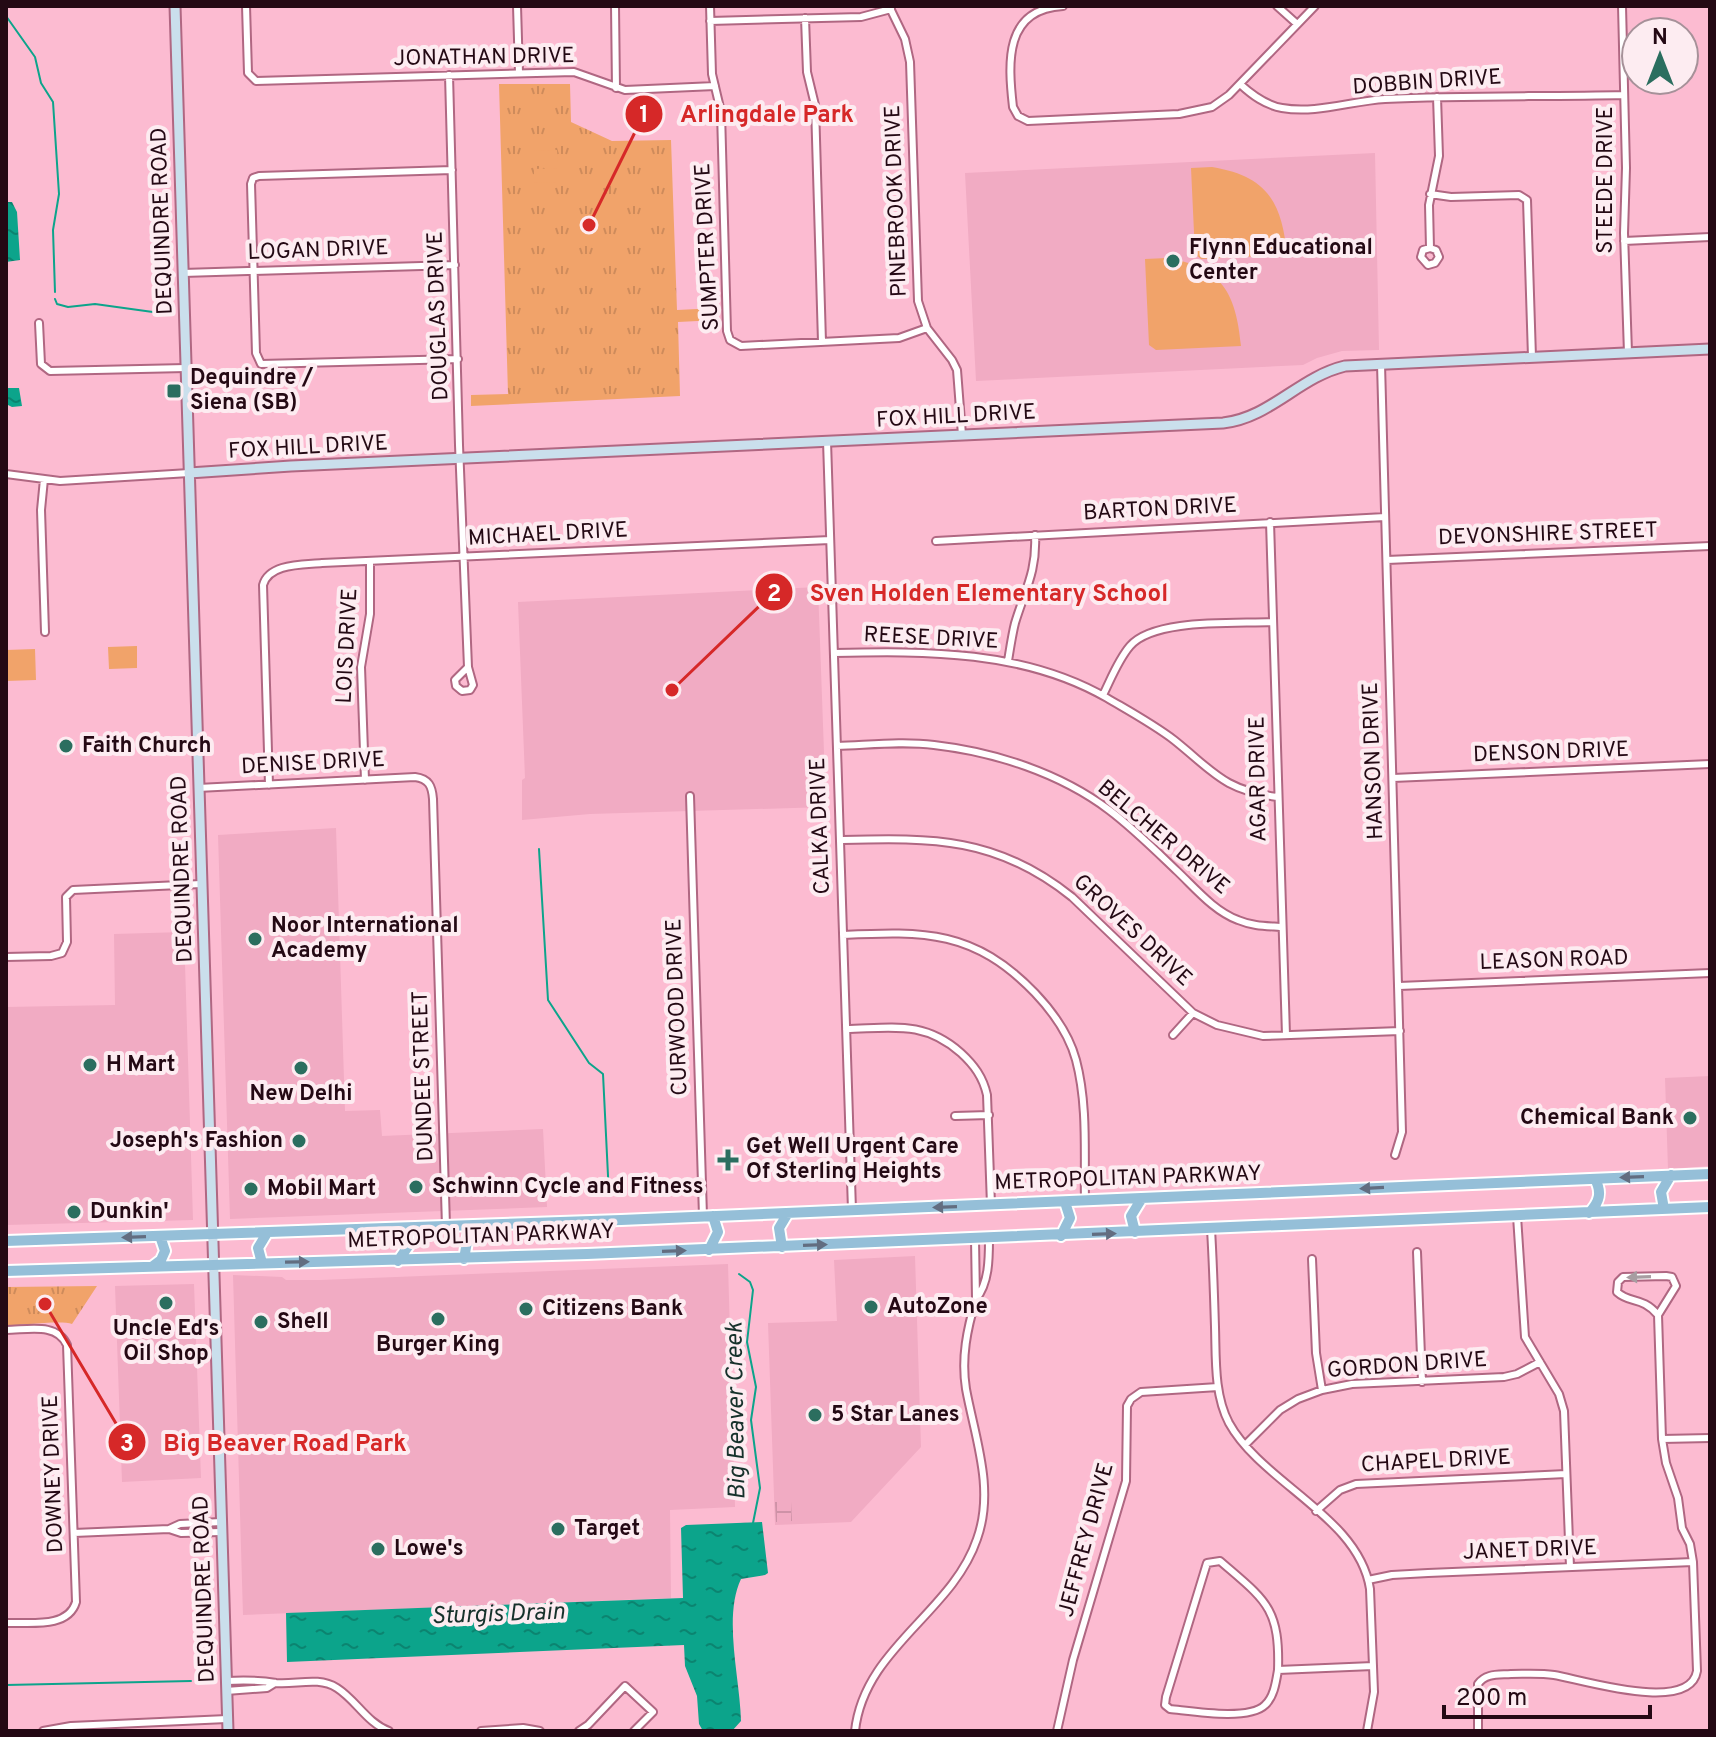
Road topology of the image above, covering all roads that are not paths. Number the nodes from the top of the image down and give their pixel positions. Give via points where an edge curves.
1 (175, 6) edge
2 (246, 6) edge
3 (517, 6) edge
4 (615, 6) edge
5 (710, 6) edge
6 (900, 6) edge
7 (1063, 6) edge
8 (1277, 6) edge
9 (1315, 6) edge
10 (890, 9) edge
11 (805, 18) junction
12 (710, 21) junction
13 (1296, 23) junction
14 (519, 73) junction
15 (449, 75) junction
16 (1240, 84) junction
17 (715, 86) junction
18 (616, 88) junction
19 (1620, 95) edge
20 (1624, 96) edge
21 (1437, 97) junction
22 (452, 170) junction
23 (1430, 194) junction
24 (1710, 237) edge
25 (1624, 241) junction
26 (1430, 248) dead end
27 (455, 265) junction
28 (253, 270) junction
29 (183, 273) junction
30 (39, 323) dead end
31 (927, 328) junction
32 (822, 342) junction
33 (1710, 349) edge
34 (1628, 353) junction
35 (1532, 357) junction
36 (458, 359) junction
37 (1381, 364) junction
38 (186, 368) junction
39 (962, 435) junction
40 (827, 441) junction
41 (459, 458) junction
42 (189, 473) junction
43 (6, 474) edge
44 (44, 479) junction
45 (1385, 517) junction
46 (1270, 522) junction
47 (1035, 535) junction
48 (830, 540) junction
49 (936, 541) dead end
50 (1710, 546) edge
51 (464, 557) junction
52 (1387, 560) junction
53 (370, 561) junction
54 (1273, 622) junction
55 (45, 632) dead end
56 (834, 653) junction
57 (1008, 661) junction
58 (468, 667) dead end
59 (1103, 695) junction
60 (837, 746) junction
61 (1710, 764) edge
62 (1393, 778) junction
63 (365, 780) junction
64 (428, 782) joint
65 (269, 785) junction
66 (198, 788) junction
67 (690, 796) dead end
68 (1277, 797) junction
69 (840, 840) junction
70 (201, 884) junction
71 (1280, 927) junction
72 (843, 935) junction
73 (6, 957) edge
74 (1710, 973) edge
75 (1399, 986) junction
76 (1193, 1013) junction
77 (846, 1029) junction
78 (1400, 1031) junction
79 (1173, 1035) dead end
80 (1286, 1035) junction
81 (989, 1115) junction
82 (955, 1116) dead end
83 (1395, 1155) dead end
84 (1710, 1174) edge
85 (1671, 1175) junction
86 (1595, 1179) junction
87 (1142, 1198) junction
88 (1085, 1201) junction
89 (1065, 1202) junction
90 (991, 1205) junction
91 (1710, 1207) edge
92 (1664, 1209) junction
93 (852, 1210) junction
94 (788, 1213) junction
95 (1589, 1213) junction
96 (708, 1216) junction
97 (1517, 1216) junction
98 (477, 1225) junction
99 (446, 1226) junction
100 (405, 1228) junction
101 (1211, 1229) junction
102 (1135, 1232) junction
103 (267, 1233) junction
104 (211, 1235) junction
105 (160, 1236) junction
106 (1061, 1236) junction
107 (975, 1239) junction
108 (989, 1239) junction
109 (6, 1241) edge
110 (782, 1247) junction
111 (709, 1250) junction
112 (1417, 1252) dead end
113 (464, 1259) junction
114 (1312, 1259) dead end
115 (398, 1261) junction
116 (262, 1263) junction
117 (213, 1265) junction
118 (151, 1267) junction
119 (6, 1271) edge
120 (977, 1276) junction
121 (986, 1278) junction
122 (976, 1299) junction
123 (1658, 1315) junction
124 (6, 1330) edge
125 (1540, 1362) junction
126 (1422, 1382) junction
127 (1218, 1387) junction
128 (1322, 1390) junction
129 (1710, 1438) edge
130 (1662, 1439) junction
131 (1245, 1445) junction
132 (1566, 1474) junction
133 (1316, 1511) junction
134 (221, 1527) junction
135 (74, 1533) junction
136 (1693, 1562) junction
137 (1570, 1567) junction
138 (1368, 1580) junction
139 (6, 1623) edge
140 (1373, 1666) junction
141 (1278, 1670) junction
142 (226, 1686) junction
143 (227, 1719) junction
144 (71, 1729) edge
145 (43, 1731) edge
146 (228, 1731) edge
147 (389, 1731) edge
148 (481, 1731) edge
149 (540, 1731) edge
150 (579, 1731) edge
151 (634, 1731) edge
152 (855, 1731) edge
153 (1057, 1731) edge
154 (1367, 1731) edge
155 (1478, 1731) edge

1 - 29 main road, DEQUINDRE ROAD
2 - 15 street, JONATHAN DRIVE via 248,68 256,81
3 - 14 street
4 - 18 street
5 - 12 street, SUMPTER DRIVE
6 - 10 street
7 - 16 street via 1034,13 1015,36 1012,103 1018,116 1035,121 1189,113 1221,102
8 - 13 street
9 - 13 street
10 - 11 street via 868,16
10 - 31 street, PINEBROOK DRIVE via 910,62 917,294
11 - 12 street
11 - 32 street via 807,72 815,105
12 - 17 street, SUMPTER DRIVE
13 - 16 street
14 - 15 street, JONATHAN DRIVE
14 - 18 street, JONATHAN DRIVE via 581,73
15 - 22 street, DOUGLAS DRIVE
16 - 21 street, DOBBIN DRIVE via 1261,101 1283,108
17 - 18 street, JONATHAN DRIVE
17 - 32 street, SUMPTER DRIVE via 721,112 727,331 741,346
19 - 21 street, DOBBIN DRIVE
20 - 25 street, STEEDE DRIVE
21 - 23 street via 1439,156
22 - 27 street, DOUGLAS DRIVE
22 - 28 street via 253,178
23 - 26 street
23 - 35 street via 1519,195 1527,200
24 - 25 street
25 - 34 street, STEEDE DRIVE
27 - 28 street, LOGAN DRIVE
27 - 36 street, DOUGLAS DRIVE
28 - 29 street, LOGAN DRIVE
28 - 36 street via 259,362
29 - 38 main road, DEQUINDRE ROAD
30 - 38 street via 40,361 46,370
31 - 32 street via 904,338
31 - 39 street, PINEBROOK DRIVE via 957,370
33 - 34 main road, FOX HILL DRIVE
34 - 35 main road, FOX HILL DRIVE
35 - 37 main road, FOX HILL DRIVE
36 - 41 street, DOUGLAS DRIVE
37 - 39 main road, FOX HILL DRIVE via 1325,372 1264,411 1234,422
37 - 45 street, HANSON DRIVE
38 - 42 main road, DEQUINDRE ROAD
39 - 40 main road, FOX HILL DRIVE
40 - 41 main road, FOX HILL DRIVE
40 - 48 street, CALKA DRIVE
41 - 42 main road, FOX HILL DRIVE
41 - 51 street, DOUGLAS DRIVE
42 - 44 street
42 - 66 main road, DEQUINDRE ROAD
43 - 44 street
44 - 55 street
45 - 46 street, BARTON DRIVE
45 - 52 street, HANSON DRIVE
46 - 47 street, BARTON DRIVE
46 - 54 street, AGAR DRIVE
47 - 49 street, BARTON DRIVE
47 - 57 street via 1033,578 1015,623
48 - 51 street, MICHAEL DRIVE
48 - 56 street, CALKA DRIVE
50 - 52 street, DEVONSHIRE STREET
51 - 53 street, MICHAEL DRIVE
51 - 58 street, DOUGLAS DRIVE
52 - 62 street, HANSON DRIVE
53 - 63 street, LOIS DRIVE via 370,614 361,667
53 - 65 street, MICHAEL DRIVE via 303,565 269,573 263,585
54 - 59 street via 1150,631 1129,647
54 - 68 street, AGAR DRIVE
56 - 57 street, REESE DRIVE via 909,651
56 - 60 street, CALKA DRIVE
57 - 59 street, REESE DRIVE
59 - 68 street, REESE DRIVE via 1172,739 1227,784
60 - 69 street, CALKA DRIVE
60 - 71 street, BELCHER DRIVE via 934,745 1036,771 1109,810 1229,916
61 - 62 street, DENSON DRIVE
62 - 75 street, HANSON DRIVE
63 - 64 street, DENISE DRIVE via 415,777
63 - 65 street, DENISE DRIVE
64 - 99 street, DUNDEE STREET via 433,799
65 - 66 street, DENISE DRIVE
66 - 70 main road, DEQUINDRE ROAD
67 - 96 street, CURWOOD DRIVE
68 - 71 street, AGAR DRIVE
69 - 72 street, CALKA DRIVE
69 - 76 street, GROVES DRIVE via 935,839 1016,862 1072,897
70 - 73 street via 73,890 66,897 67,942 62,953
70 - 104 main road, DEQUINDRE ROAD
71 - 80 street, AGAR DRIVE
72 - 77 street, CALKA DRIVE
72 - 88 street via 925,934 961,942 1003,964 1040,998 1076,1060
74 - 75 street, LEASON ROAD
75 - 78 street, HANSON DRIVE
76 - 79 street
76 - 80 street, GROVES DRIVE via 1243,1033
77 - 81 street via 910,1027 938,1035 973,1064 987,1095
77 - 93 street, CALKA DRIVE
78 - 80 street, GROVES DRIVE
78 - 83 street, HANSON DRIVE via 1402,1132
81 - 82 street
81 - 90 street
84 - 85 main road, METROPOLITAN PARKWAY
85 -> 86 main road, METROPOLITAN PARKWAY
85 - 92 main road via 1661,1192
86 -> 87 main road, METROPOLITAN PARKWAY
86 - 95 main road via 1600,1195
87 - 88 main road, METROPOLITAN PARKWAY
87 - 102 main road via 1131,1216
88 - 89 main road, METROPOLITAN PARKWAY
89 - 90 main road, METROPOLITAN PARKWAY
89 - 106 main road via 1070,1218
90 -> 93 main road, METROPOLITAN PARKWAY
91 - 92 main road, METROPOLITAN PARKWAY
92 - 95 main road, METROPOLITAN PARKWAY
93 - 94 main road, METROPOLITAN PARKWAY
94 - 96 main road, METROPOLITAN PARKWAY
94 - 110 main road via 779,1228
95 - 97 main road, METROPOLITAN PARKWAY
96 - 98 main road, METROPOLITAN PARKWAY
96 - 111 main road via 718,1232
97 - 101 main road, METROPOLITAN PARKWAY
97 - 125 street via 1523,1325
98 - 99 main road, METROPOLITAN PARKWAY
98 - 113 main road via 468,1236
99 - 100 main road, METROPOLITAN PARKWAY
100 - 103 main road, METROPOLITAN PARKWAY
100 - 115 main road via 409,1245
101 - 102 main road, METROPOLITAN PARKWAY
101 - 127 street
106 -> 102 main road, METROPOLITAN PARKWAY
103 - 104 main road, METROPOLITAN PARKWAY
103 - 116 main road via 258,1248
104 - 105 main road, METROPOLITAN PARKWAY
104 - 117 main road, DEQUINDRE ROAD
105 -> 109 main road, METROPOLITAN PARKWAY
105 - 118 main road via 165,1251
106 - 108 main road, METROPOLITAN PARKWAY
107 - 108 main road, METROPOLITAN PARKWAY
110 -> 107 main road, METROPOLITAN PARKWAY
107 - 120 street
108 - 121 street
110 - 111 main road, METROPOLITAN PARKWAY
113 -> 111 main road, METROPOLITAN PARKWAY
112 - 126 street
113 - 115 main road, METROPOLITAN PARKWAY
114 - 128 street
116 -> 115 main road, METROPOLITAN PARKWAY
116 - 117 main road, METROPOLITAN PARKWAY
117 - 118 main road, METROPOLITAN PARKWAY
117 - 134 main road, DEQUINDRE ROAD
118 - 119 main road, METROPOLITAN PARKWAY
120 - 121 street
120 - 122 street
121 - 122 street
122 - 152 street via 965,1369 983,1470 978,1539 951,1585 887,1656 863,1700
123 -> 123 street via 1675,1290 1672,1277 1623,1277 1618,1282 1621,1297 1645,1302
123 - 130 street
124 - 135 street, DOWNEY DRIVE via 46,1329 62,1336 68,1350
125 - 126 street, GORDON DRIVE via 1504,1377
125 - 132 street via 1563,1406
126 - 128 street, GORDON DRIVE
127 - 131 street via 1229,1423
127 - 153 street, JEFFREY DRIVE via 1141,1392 1127,1406 1126,1481
128 - 131 street, GORDON DRIVE via 1280,1410
129 - 130 street
130 - 136 street
131 - 133 street
132 - 133 street, CHAPEL DRIVE via 1356,1484
132 - 137 street
133 - 138 street via 1354,1550
134 - 135 street via 181,1533
134 - 142 main road, DEQUINDRE ROAD
135 - 139 street, DOWNEY DRIVE via 72,1613 57,1621
136 - 137 street, JANET DRIVE
136 - 155 street via 1697,1671 1690,1686 1651,1692 1544,1674 1492,1675 1477,1689
137 - 138 street, JANET DRIVE
138 - 140 street
140 - 141 street
140 - 154 street via 1374,1702
141 - 141 street via 1273,1692 1259,1709 1206,1713 1165,1705 1207,1563 1220,1561 1268,1606 1276,1627
142 - 143 main road, DEQUINDRE ROAD
142 - 147 street via 317,1682 335,1687
143 - 144 street
143 - 146 main road, DEQUINDRE ROAD
144 - 145 street
148 - 149 street
150 - 151 street via 625,1686 653,1712

